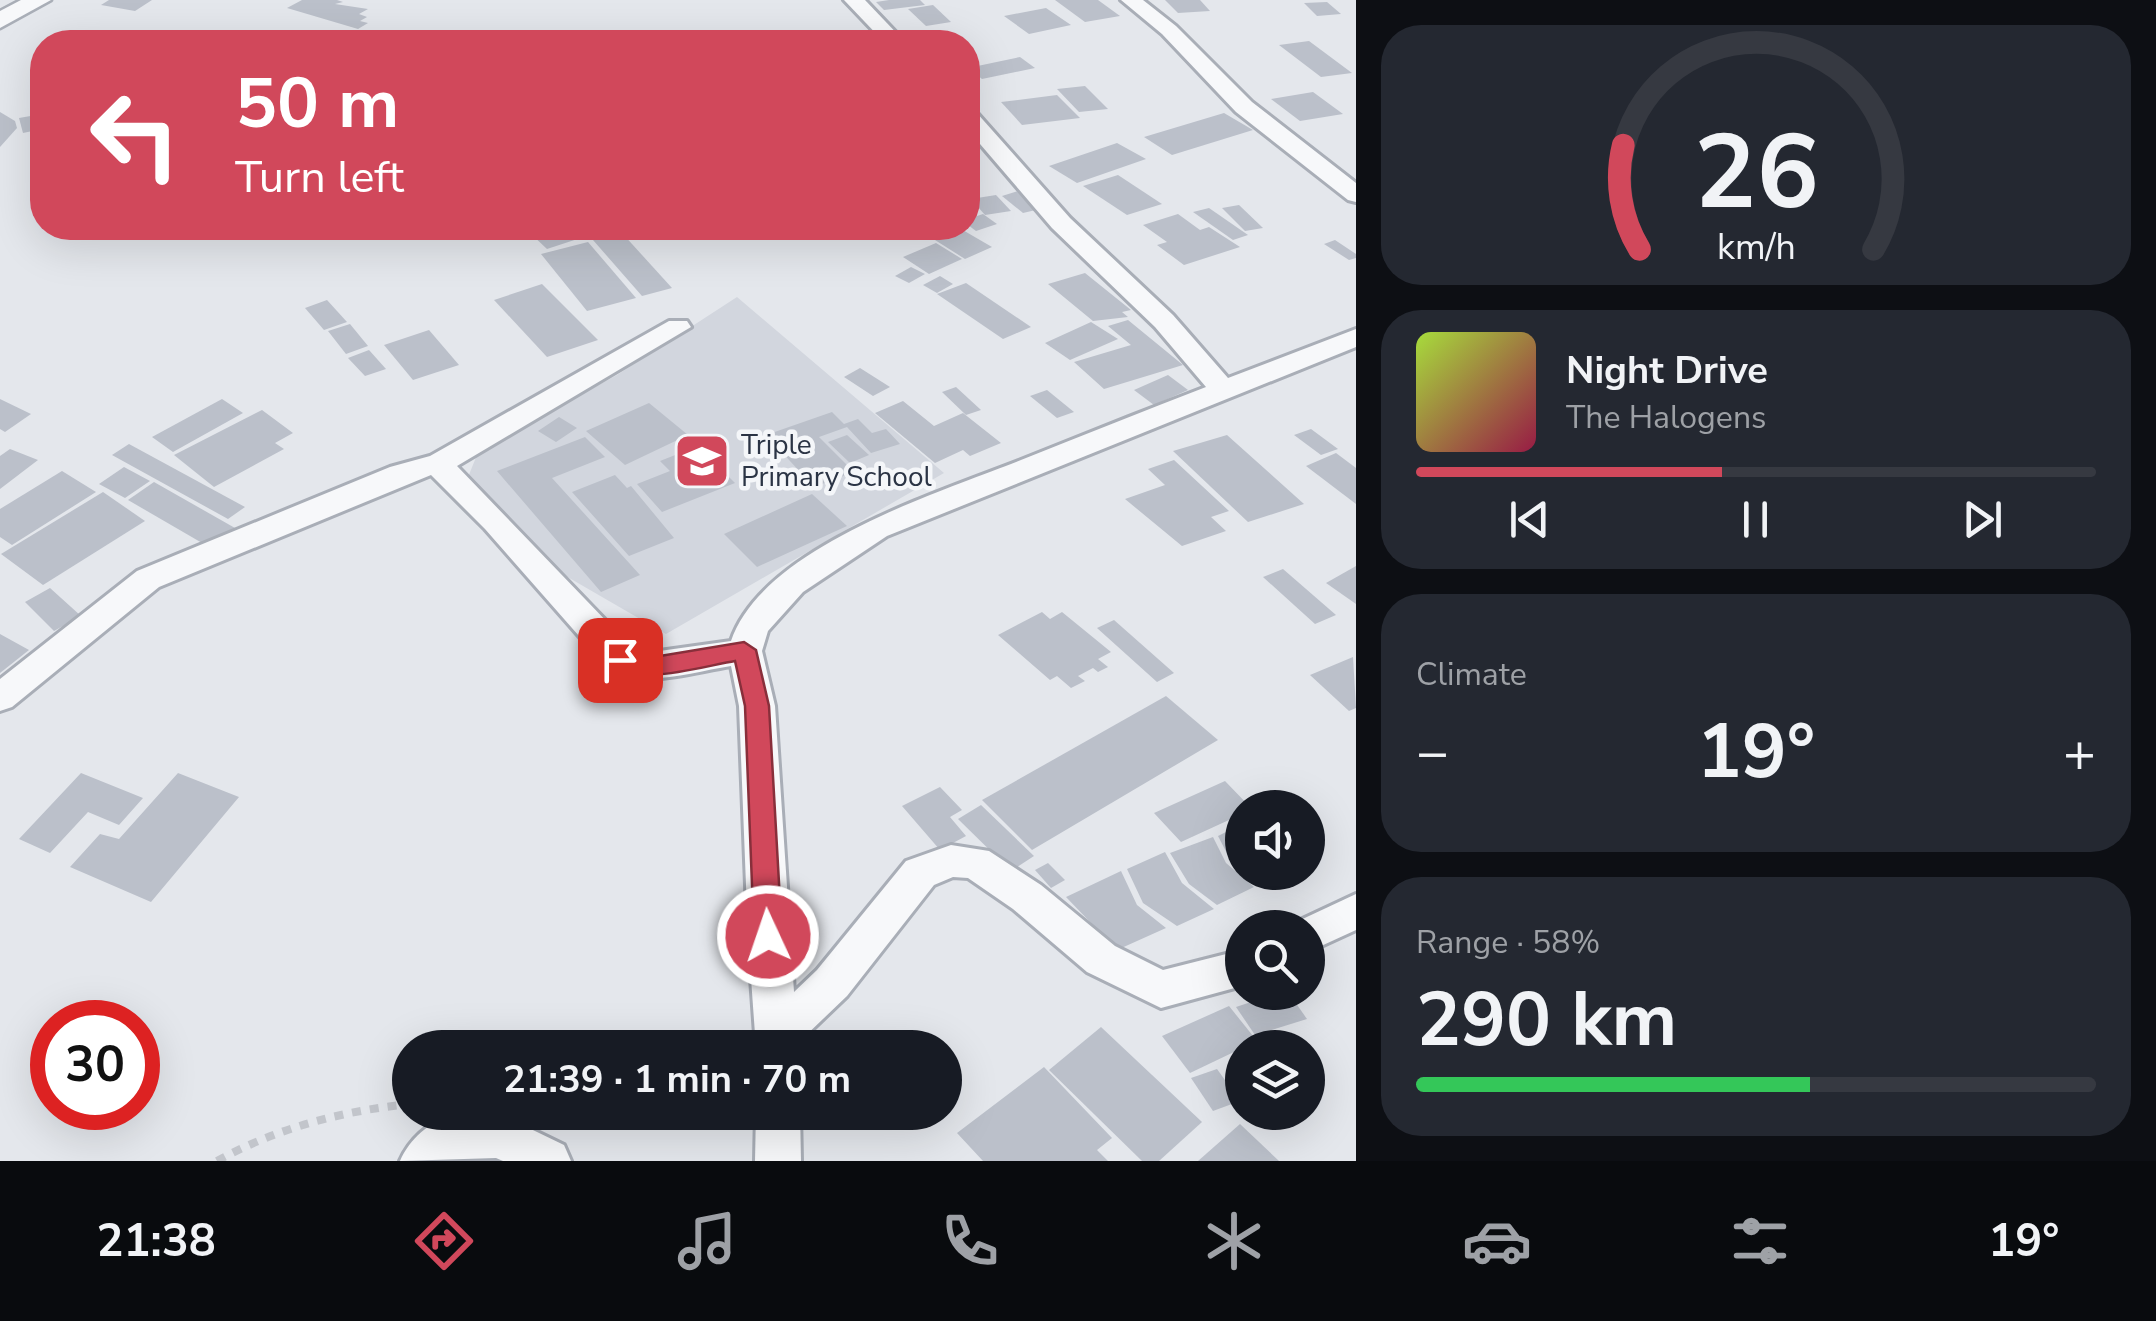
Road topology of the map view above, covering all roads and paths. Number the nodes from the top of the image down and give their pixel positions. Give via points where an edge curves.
1 (39, 0) edge
2 (854, 0) edge
3 (1132, 0) edge
4 (0, 20) edge
5 (883, 30) edge
6 (980, 131) edge
7 (1356, 196) edge
8 (678, 327) dead end
9 (1356, 337) edge
10 (1223, 389) junction
11 (440, 463) junction
12 (744, 650) junction
13 (0, 698) edge
14 (1356, 911) edge
15 (1325, 927) edge
16 (1225, 972) edge
17 (777, 1030) edge
18 (788, 1030) edge
19 (392, 1106) edge
20 (778, 1130) edge
21 (217, 1161) edge
22 (424, 1161) edge
23 (548, 1161) edge
24 (778, 1161) edge

1 - 4 street
2 - 5 street
3 - 7 street via 1244,107
6 - 10 street
8 - 11 street
9 - 10 street
10 - 12 street via 876,528 791,584 752,626
11 - 12 street via 620,660 648,666
11 - 13 street via 148,580
12 - 17 street via 757,706
14 - 15 street
16 - 18 street via 1160,988 1101,959 975,862 951,861 920,873
19 - 21 path via 312,1123
20 - 24 street
22 - 23 street via 452,1136 500,1136

